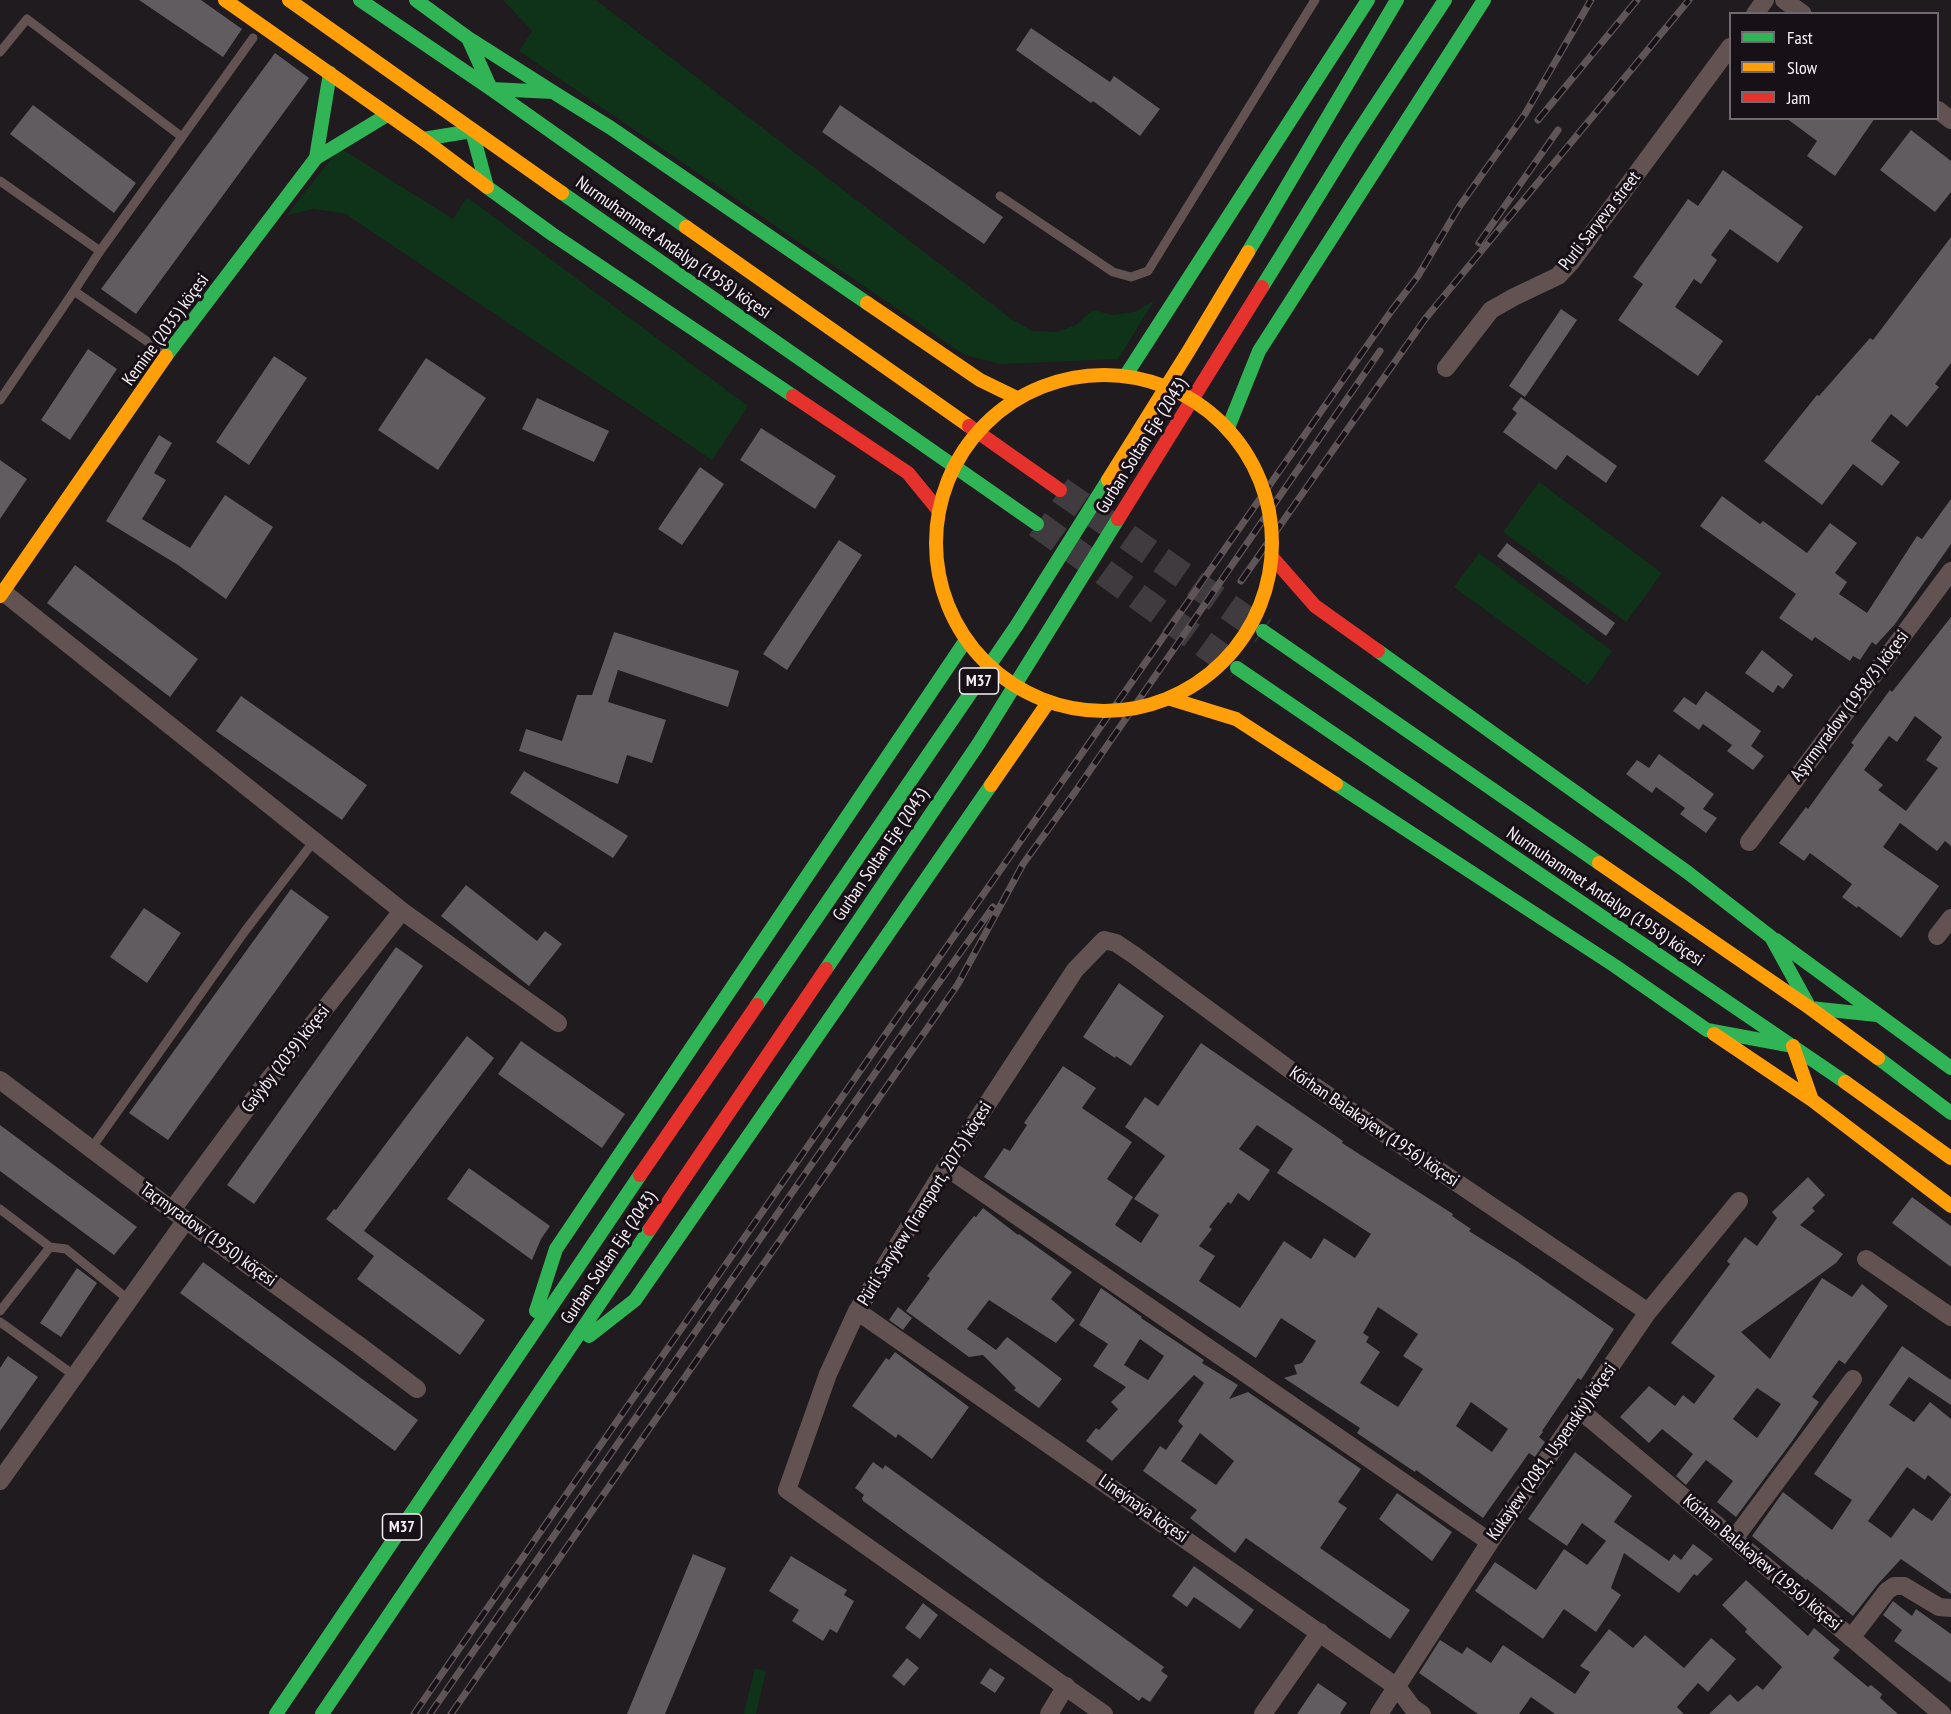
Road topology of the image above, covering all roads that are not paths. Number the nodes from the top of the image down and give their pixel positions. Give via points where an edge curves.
1 (225, 0) edge
2 (290, 0) edge
3 (360, 0) edge
4 (416, 0) edge
5 (1315, 0) edge
6 (1368, 0) edge
7 (1397, 0) edge
8 (1445, 0) edge
9 (1484, 0) edge
10 (1784, 0) edge
11 (452, 5) dead end
12 (1800, 12) edge
13 (449, 23) junction
14 (253, 38) dead end
15 (468, 38) junction
16 (1729, 49) edge
17 (0, 52) edge
18 (330, 73) junction
19 (491, 89) junction
20 (554, 92) junction
21 (1939, 111) edge
22 (387, 115) junction
23 (1951, 120) edge
24 (472, 131) junction
25 (182, 137) junction
26 (423, 139) junction
27 (316, 158) junction
28 (0, 181) edge
29 (487, 187) junction
30 (1000, 196) dead end
31 (100, 251) junction
32 (74, 291) junction
33 (167, 355) junction
34 (1446, 368) dead end
35 (1126, 375) junction
36 (3, 389) edge
37 (1017, 398) junction
38 (0, 400) edge
39 (1228, 428) junction
40 (1060, 490) tunnel mouth
41 (939, 511) junction
42 (1037, 524) tunnel mouth
43 (1272, 557) junction
44 (1951, 571) edge
45 (1, 594) edge
46 (1263, 631) tunnel mouth
47 (966, 640) junction
48 (1237, 668) tunnel mouth
49 (1171, 699) junction
50 (1047, 704) junction
51 (314, 841) junction
52 (1749, 842) dead end
53 (402, 911) junction
54 (1951, 918) edge
55 (1937, 936) dead end
56 (1770, 937) junction
57 (1104, 940) joint
58 (1810, 1008) junction
59 (1877, 1015) junction
60 (558, 1023) dead end
61 (1707, 1030) junction
62 (1792, 1046) junction
63 (1951, 1068) edge
64 (0, 1080) edge
65 (1812, 1100) junction
66 (1951, 1113) edge
67 (91, 1149) junction
68 (1951, 1158) edge
69 (946, 1167) junction
70 (1739, 1202) dead end
71 (1951, 1206) edge
72 (0, 1209) edge
73 (179, 1215) junction
74 (50, 1246) junction
75 (1866, 1259) dead end
76 (129, 1300) junction
77 (0, 1311) edge
78 (857, 1311) junction
79 (1647, 1312) junction
80 (1951, 1317) edge
81 (0, 1323) edge
82 (527, 1341) junction
83 (563, 1357) junction
84 (75, 1376) junction
85 (1853, 1379) dead end
86 (417, 1389) dead end
87 (1581, 1411) junction
88 (3, 1471) edge
89 (1734, 1539) junction
90 (1490, 1542) junction
91 (1951, 1608) edge
92 (1320, 1632) junction
93 (1851, 1638) junction
94 (1066, 1686) junction
95 (1397, 1687) junction
96 (276, 1714) edge
97 (322, 1714) edge
98 (1048, 1714) edge
99 (1104, 1714) edge
100 (1263, 1714) edge
101 (1379, 1714) edge
102 (1422, 1714) edge
103 (1942, 1714) edge

1 - 18 main road
2 - 24 main road, Nurmuhammet Andalyp (1958) köçesi
3 - 19 main road, Nurmuhammet Andalyp (1958) köçesi
4 - 13 main road
5 - 30 lane via 1148,271 1131,277 1113,272
6 - 35 main road
7 - 82 main road, Gurban Soltan Eje (2043) / M37 via 1188,352 1017,625
8 - 83 main road, Gurban Soltan Eje (2043) / M37 via 1351,143 979,743
9 - 39 main road via 1259,351
10 - 12 street
11 - 13 main road
13 - 15 main road
14 - 25 lane
15 - 19 main road
15 - 20 main road
16 - 34 street, Purli Saryeva street via 1572,261 1558,276 1491,310
17 - 25 lane via 27,19
18 - 22 main road
18 - 27 main road, Kemine (2035) köçesi
19 - 20 main road
19 - 40 main road, Nurmuhammet Andalyp (1958) köçesi
20 - 37 main road via 980,380
21 - 23 street
22 - 26 main road
22 - 27 main road
24 - 26 main road
24 - 29 main road
24 - 42 main road, Nurmuhammet Andalyp (1958) köçesi
25 - 31 lane
26 - 29 main road
27 - 33 main road, Kemine (2035) köçesi
28 - 31 lane
29 - 41 main road via 908,473
31 - 32 lane
32 - 33 lane
32 - 36 lane
33 - 45 main road, Kemine (2035) köçesi
35 - 37 main road, bridge via 1099,374 1057,381
35 - 39 main road, bridge via 1164,385 1190,398
36 - 38 lane
37 - 41 main road, bridge via 983,426 957,461
39 - 43 main road, bridge via 1253,462 1268,501
41 - 47 main road, bridge via 937,552 946,600
43 - 49 main road, bridge via 1265,593 1251,627 1230,656 1203,681
43 - 56 main road via 1315,606 1687,872
44 - 52 street, Aşyrmyradow (1958/3) köçesi
45 - 51 street
46 - 58 main road, Nurmuhammet Andalyp (1958) köçesi
47 - 50 main road, bridge via 1007,681
47 - 82 main road via 556,1249
48 - 62 main road, Nurmuhammet Andalyp (1958) köçesi
49 - 50 main road, bridge via 1123,711 1083,711
49 - 61 main road via 1236,719
50 - 83 main road via 635,1300
51 - 53 street
51 - 67 lane via 244,931
53 - 60 street
53 - 73 street, Gaýyby (2039) köçesi via 259,1092
54 - 55 street
56 - 58 main road
56 - 59 main road
57 - 69 street, Pürli Saryýew (Transport, 2075) köçesi via 1075,970
57 - 79 street, Körhan Balakaýew (1956) köçesi via 1134,955 1289,1070
58 - 59 main road
58 - 66 main road, Nurmuhammet Andalyp (1958) köçesi
59 - 63 main road
61 - 62 main road
61 - 65 main road
62 - 65 main road
62 - 68 main road, Nurmuhammet Andalyp (1958) köçesi
64 - 67 street, Taçmyradow (1950) köçesi
65 - 71 main road
67 - 73 street, Taçmyradow (1950) köçesi
69 - 78 street, Pürli Saryýew (Transport, 2075) köçesi
69 - 90 street
70 - 79 street, Kukaýew (2081, Uspenskiý) köçesi
72 - 74 lane
73 - 76 street, Gaýyby (2039) köçesi
73 - 86 street, Taçmyradow (1950) köçesi
74 - 76 lane via 66,1249
74 - 77 lane
75 - 80 street
76 - 84 street, Gaýyby (2039) köçesi
78 - 92 street, Lineýnaýa köçesi
78 - 94 street, Pürli Saryýew (Transport, 2075) köçesi via 828,1374 787,1490
79 - 87 street, Kukaýew (2081, Uspenskiý) köçesi
81 - 84 lane
82 - 96 main road, Gurban Soltan Eje (2043) / M37
83 - 97 main road, Gurban Soltan Eje (2043) / M37
84 - 88 street, Gaýyby (2039) köçesi
85 - 89 street
87 - 89 street, Körhan Balakaýew (1956) köçesi
87 - 90 street, Kukaýew (2081, Uspenskiý) köçesi
89 - 93 street, Körhan Balakaýew (1956) köçesi
90 - 95 street, Kukaýew (2081, Uspenskiý) köçesi
91 - 93 street via 1939,1607 1904,1586 1894,1586
92 - 95 street, Lineýnaýa köçesi
92 - 100 street
93 - 103 street, Körhan Balakaýew (1956) köçesi
94 - 98 street
94 - 99 street
95 - 101 street, Kukaýew (2081, Uspenskiý) köçesi
95 - 102 street, Lineýnaýa köçesi

